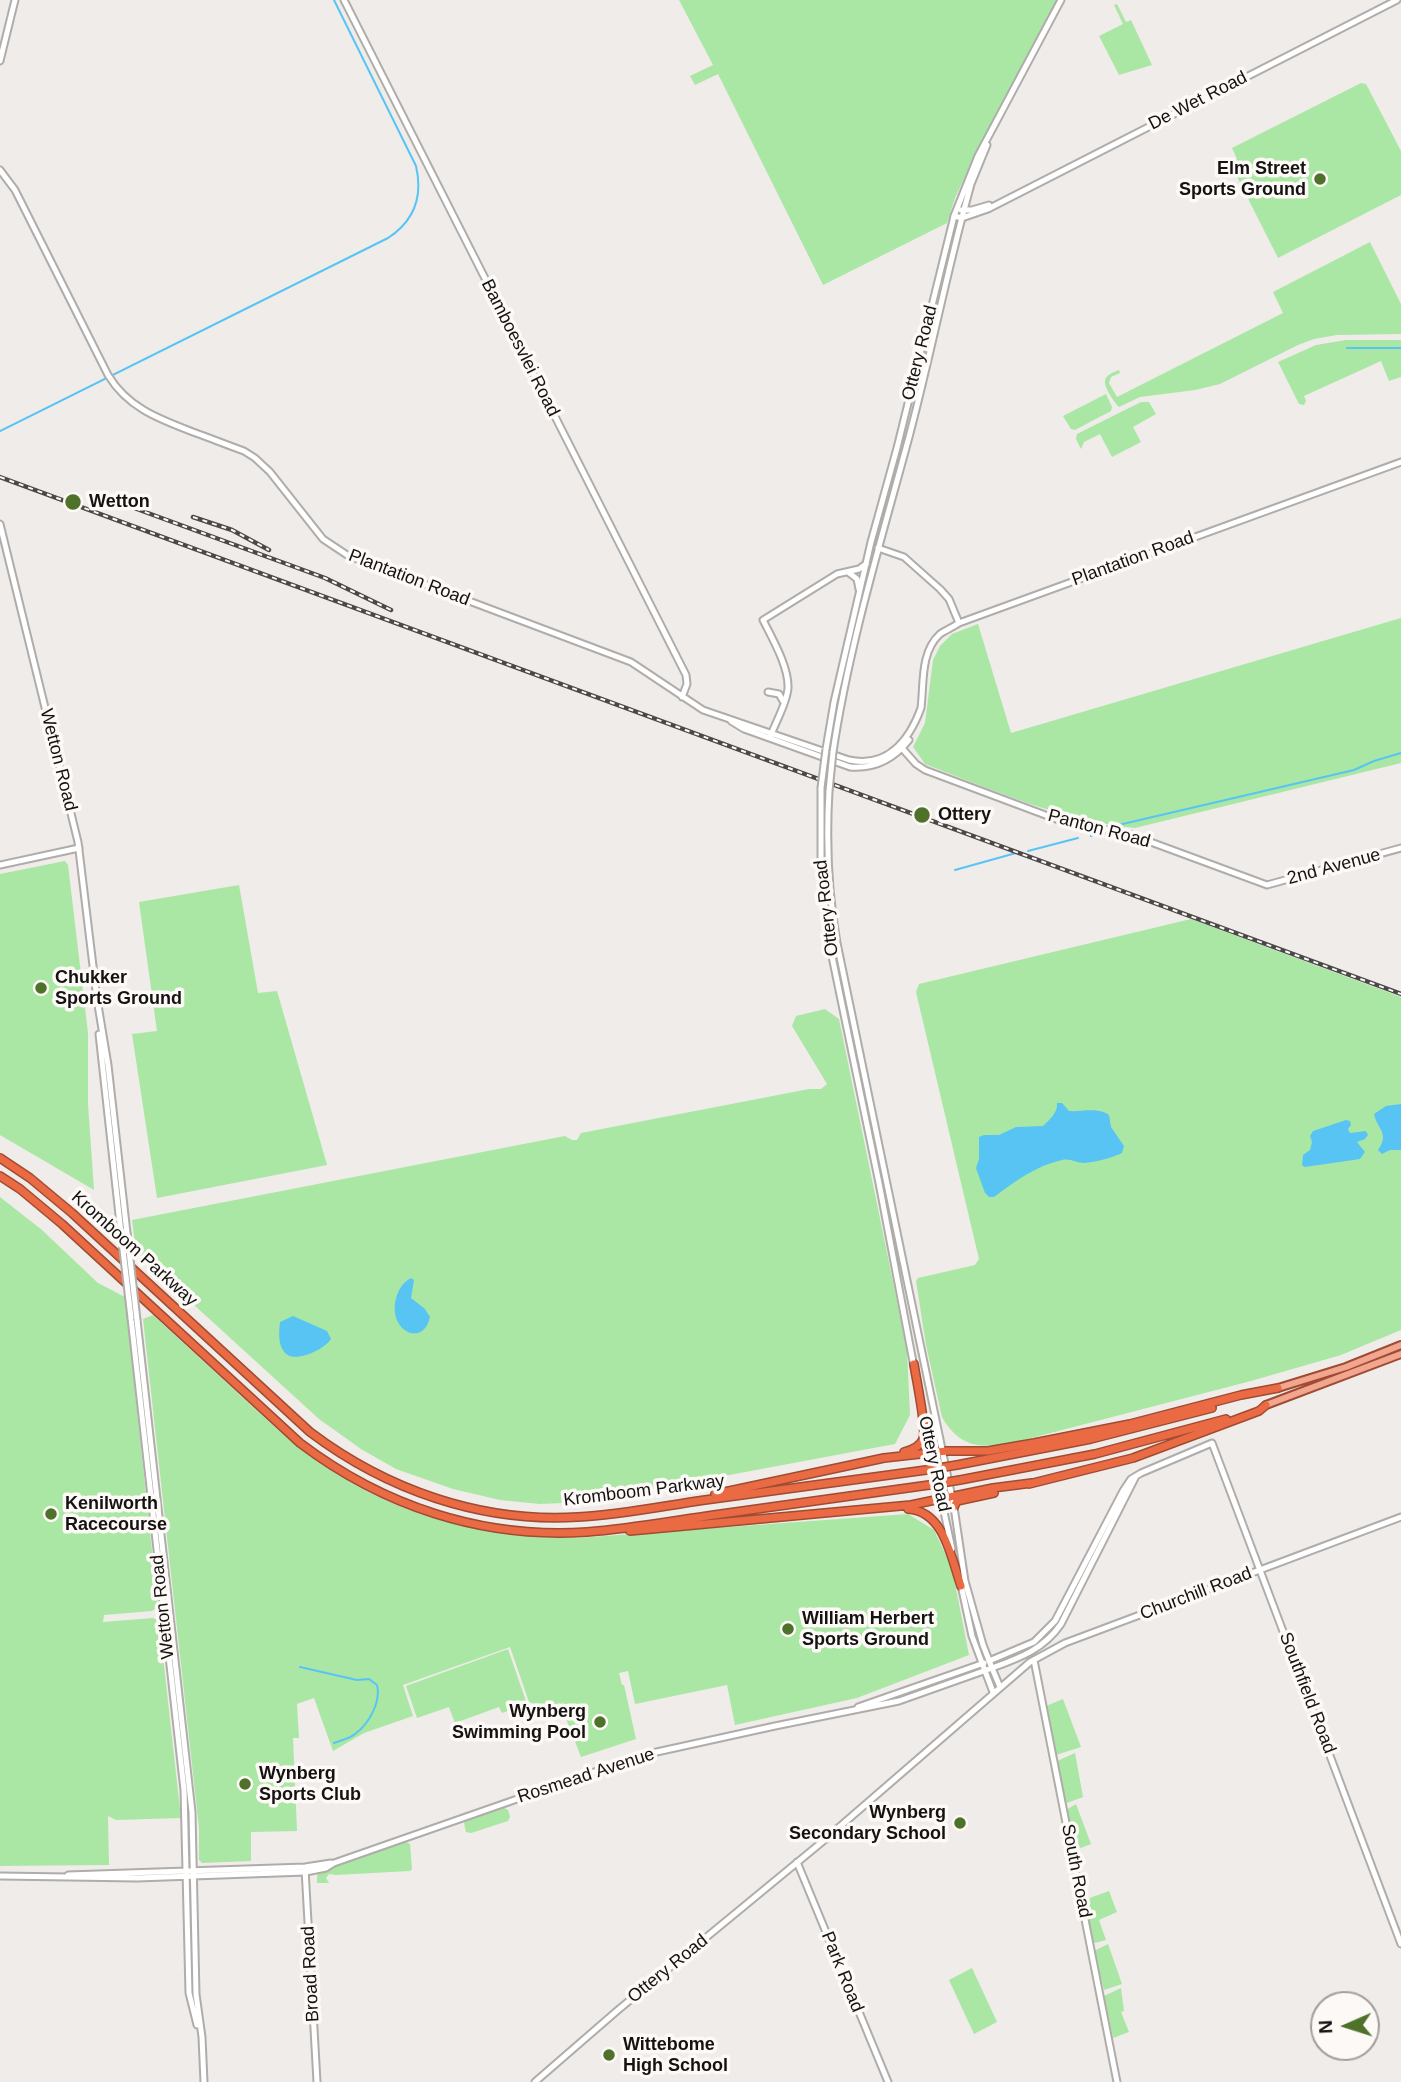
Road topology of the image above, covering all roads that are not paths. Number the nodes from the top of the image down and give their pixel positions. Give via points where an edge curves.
1 (15, 0) edge
2 (344, 0) edge
3 (1061, 0) edge
4 (1397, 0) edge
5 (0, 61) edge
6 (0, 170) edge
7 (999, 202) junction
8 (960, 209) junction
9 (954, 216) junction
10 (962, 218) junction
11 (1401, 462) edge
12 (0, 524) edge
13 (878, 548) junction
14 (866, 564) junction
15 (845, 571) junction
16 (860, 591) junction
17 (953, 609) junction
18 (960, 623) junction
19 (942, 633) junction
20 (768, 692) dead end
21 (682, 697) junction
22 (783, 704) junction
23 (921, 708) junction
24 (770, 736) junction
25 (911, 738) junction
26 (900, 747) junction
27 (910, 757) junction
28 (79, 848) junction
29 (1401, 848) edge
30 (0, 865) edge
31 (1254, 880) junction
32 (1267, 885) joint
33 (1253, 888) dead end
34 (0, 1158) edge
35 (0, 1176) edge
36 (1401, 1345) edge
37 (1401, 1354) edge
38 (914, 1364) junction
39 (1278, 1388) junction
40 (1266, 1405) junction
41 (942, 1452) junction
42 (931, 1453) junction
43 (884, 1458) junction
44 (1136, 1476) junction
45 (1032, 1483) junction
46 (951, 1496) junction
47 (940, 1499) junction
48 (653, 1507) junction
49 (954, 1507) junction
50 (891, 1508) junction
51 (1401, 1517) edge
52 (602, 1531) junction
53 (1260, 1569) junction
54 (961, 1586) junction
55 (1034, 1660) junction
56 (989, 1661) junction
57 (982, 1664) junction
58 (992, 1668) junction
59 (985, 1671) junction
60 (1000, 1687) junction
61 (993, 1692) junction
62 (845, 1711) junction
63 (797, 1862) junction
64 (305, 1870) junction
65 (190, 1874) junction
66 (0, 1876) edge
67 (1401, 1944) edge
68 (204, 2082) edge
69 (317, 2082) edge
70 (535, 2082) edge
71 (888, 2082) edge
72 (1118, 2082) edge

1 - 5 street
2 - 21 street, Bamboesvlei Road via 686,675
3 - 8 street, Ottery Road via 993,129
4 - 7 street, De Wet Road
6 - 21 street, Plantation Road via 15,190 108,375 136,407 255,458 312,528 347,555 631,662
7 - 8 street, De Wet Road
7 - 10 street, De Wet Road
8 - 9 street, Ottery Road
8 - 10 street, Ottery Road
9 - 10 street
9 - 14 street, Ottery Road
10 - 13 street, Ottery Road
11 - 18 street, Plantation Road
12 - 28 street, Wetton Road
13 - 17 street via 908,560 945,594
13 - 41 street, Ottery Road, bridge via 833,752 828,858 831,901
14 - 15 street
14 - 16 street, Ottery Road
15 - 16 street via 854,575
15 - 22 street via 762,620 787,680
16 - 38 street, Ottery Road, bridge via 826,749 821,870 828,937
17 - 18 street
17 - 19 street via 952,621
18 - 19 street, Plantation Road
19 - 23 street, Plantation Road via 927,654
20 - 22 street via 780,695
21 - 24 street, Plantation Road via 744,729
22 - 24 street
23 - 25 street, Plantation Road
23 - 26 street, Plantation Road
24 - 26 street, Plantation Road via 856,768 884,762
25 - 26 street, Plantation Road
25 - 27 street
26 - 27 street, Panton Road
27 - 31 street, Panton Road via 925,770 1064,822 1129,834
28 - 30 street
28 - 65 street, Wetton Road, bridge via 108,1065 192,1812
29 - 32 street, 2nd Avenue
31 - 32 street, Panton Road
31 - 33 street
34 - 48 highway, Kromboom Parkway via 72,1213 310,1432 375,1474 445,1502 510,1515 579,1517
35 - 52 highway, Kromboom Parkway via 62,1223 290,1435 349,1477 415,1508 465,1523 531,1533
36 - 39 main road
37 - 40 main road
38 - 42 street, Ottery Road
38 - 43 highway via 923,1439 914,1449
39 - 41 highway via 1034,1443
39 - 48 highway, Kromboom Parkway, bridge via 1176,1418 1018,1455
40 - 45 highway via 1133,1458
40 - 52 highway, Kromboom Parkway, bridge via 1190,1430 1040,1466
41 - 42 highway
41 - 46 street, Ottery Road
42 - 43 highway
42 - 47 street, Ottery Road
43 - 48 highway
44 - 53 street, Southfield Road via 1212,1443
44 - 56 street, Rosmead Avenue via 1124,1490 1055,1621 1034,1642
44 - 58 street, Rosmead Avenue via 1058,1628 1034,1651
45 - 46 highway
45 - 49 highway via 957,1502
46 - 47 highway
46 - 49 street, Ottery Road
47 - 50 highway
47 - 54 street, Ottery Road
49 - 56 street, Ottery Road via 965,1581
50 - 52 highway
50 - 54 highway via 916,1509 932,1518
51 - 53 street, Churchill Road
53 - 55 street, Churchill Road via 1065,1643
53 - 67 street, Southfield Road
54 - 57 street, Ottery Road
55 - 60 street, Churchill Road
55 - 72 street, South Road
56 - 57 street, Rosmead Avenue
56 - 58 street, Ottery Road
57 - 59 street, Ottery Road
57 - 62 street, Rosmead Avenue
58 - 59 street, Rosmead Avenue
58 - 60 street, Ottery Road
59 - 61 street, Ottery Road
59 - 62 street, Rosmead Avenue via 899,1701
60 - 61 street, Ottery Road
61 - 63 street, Ottery Road
62 - 64 street, Rosmead Avenue via 643,1755 326,1868
63 - 70 street, Ottery Road
63 - 71 street, Park Road
64 - 65 street, Rosmead Avenue
64 - 69 street, Broad Road
65 - 66 street, Rosmead Avenue
65 - 68 street, Wetton Road

